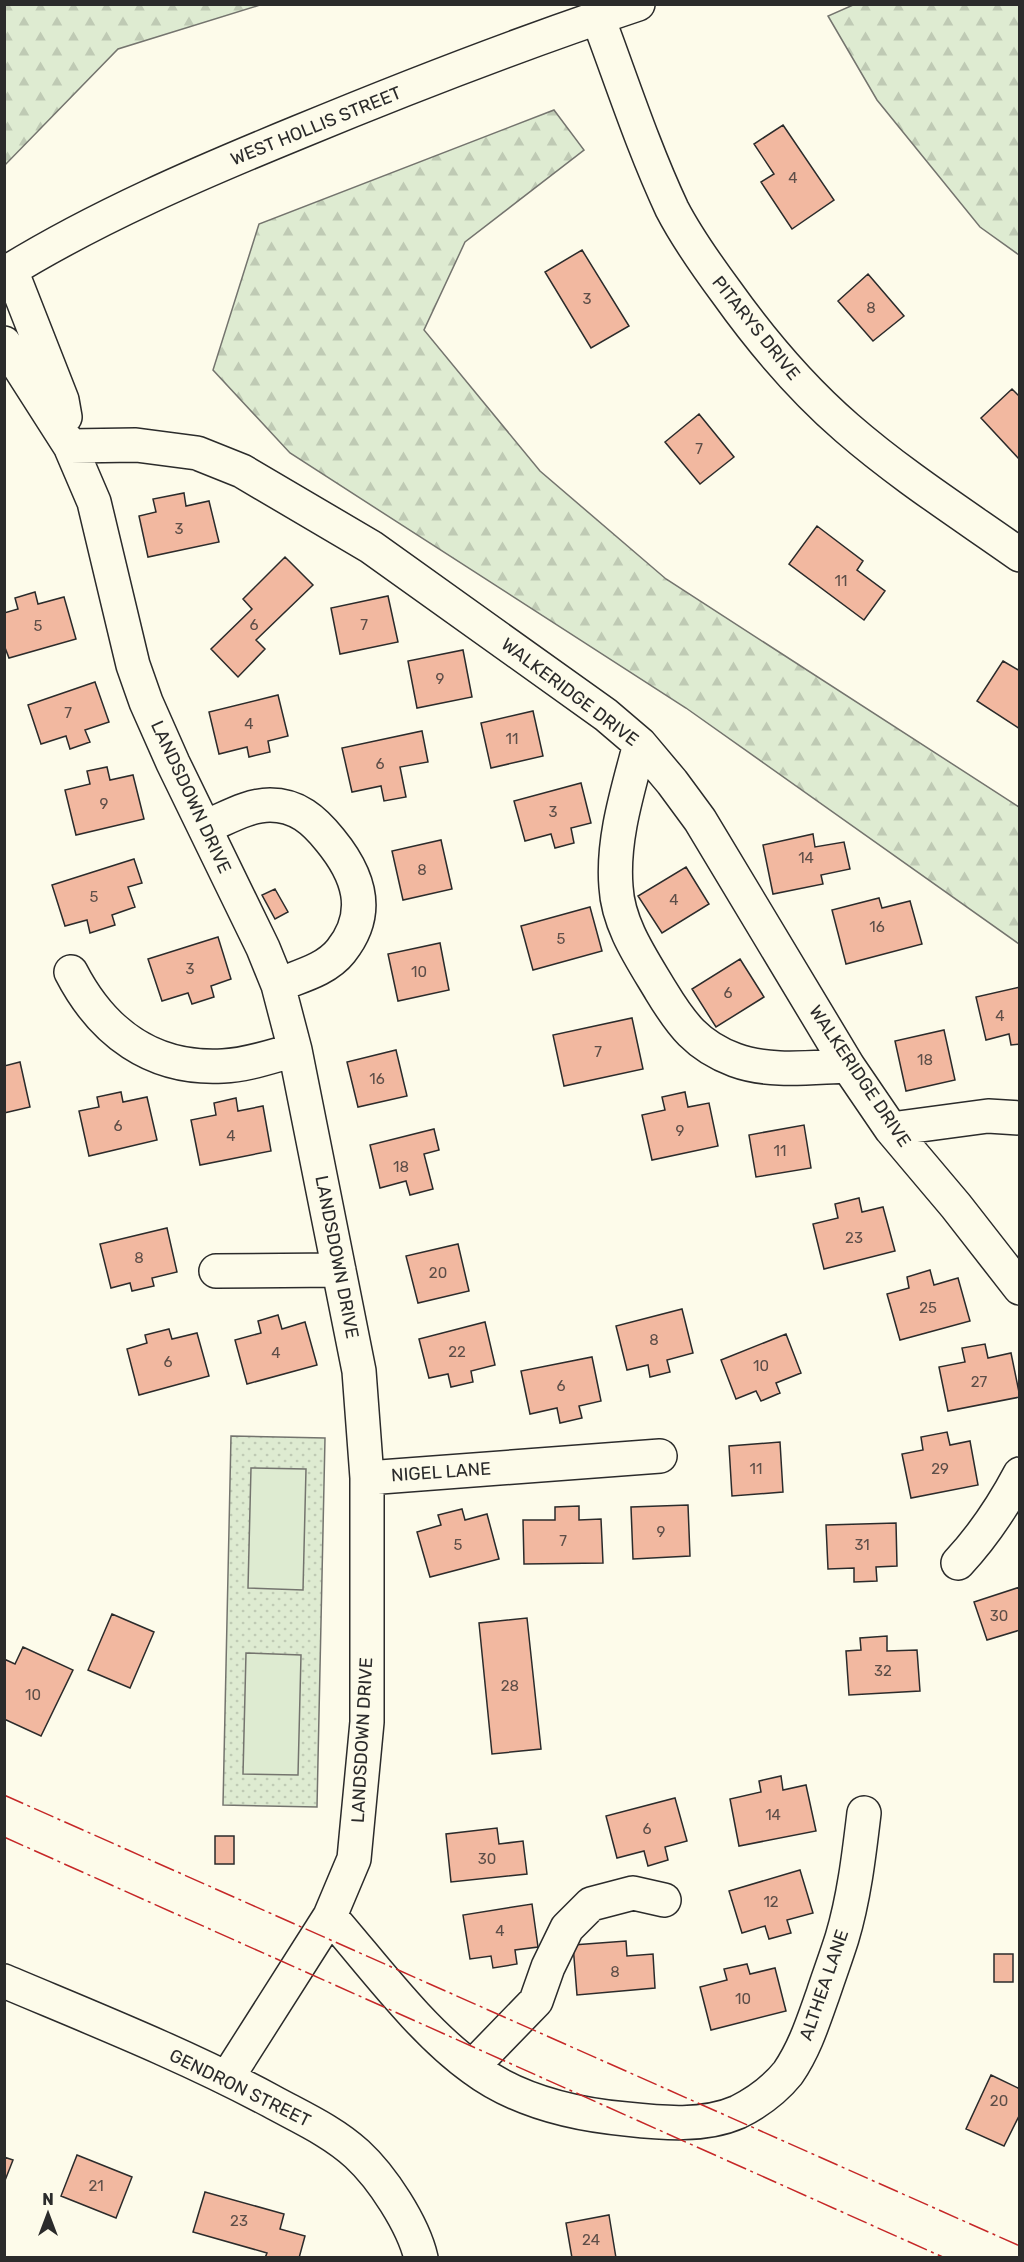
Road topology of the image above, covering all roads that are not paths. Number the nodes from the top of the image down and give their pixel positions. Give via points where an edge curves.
1 (638, 4) edge
2 (598, 18) junction
3 (8, 272) edge
4 (4, 343) edge
5 (70, 446) junction
6 (1020, 555) edge
7 (640, 744) junction
8 (205, 826) junction
9 (71, 972) dead end
10 (278, 985) junction
11 (295, 1050) junction
12 (848, 1066) junction
13 (1020, 1119) edge
14 (891, 1129) junction
15 (339, 1270) junction
16 (216, 1271) dead end
17 (1020, 1288) edge
18 (660, 1456) dead end
19 (1020, 1474) edge
20 (367, 1478) junction
21 (958, 1563) dead end
22 (864, 1813) dead end
23 (664, 1900) dead end
24 (330, 1916) junction
25 (4, 1981) edge
26 (472, 2067) junction
27 (227, 2078) junction
28 (421, 2258) edge

1 - 2 street, WEST HOLLIS STREET
2 - 3 street, WEST HOLLIS STREET via 210,169
2 - 6 street, PITARYS DRIVE via 673,211 742,314 792,375 848,429
3 - 5 street, LANDSDOWN DRIVE via 62,400
4 - 5 street, LANDSDOWN DRIVE
5 - 7 street, WALKERIDGE DRIVE via 136,445 197,453 242,471 371,547 565,684
5 - 8 street, LANDSDOWN DRIVE via 94,502 133,665 155,722
7 - 12 street, WALKERIDGE DRIVE via 700,820
7 - 12 street via 622,815 616,887 636,950 676,1015 708,1048 737,1061 781,1067
8 - 10 street, LANDSDOWN DRIVE
8 - 10 street via 250,808 287,807 318,825 352,871 358,915 349,940 331,962
9 - 11 street via 96,1012 132,1043 153,1054 188,1064 224,1066
10 - 11 street, LANDSDOWN DRIVE
11 - 15 street, LANDSDOWN DRIVE
12 - 14 street, WALKERIDGE DRIVE
13 - 14 street via 988,1116
14 - 17 street, WALKERIDGE DRIVE
15 - 16 street
15 - 20 street, LANDSDOWN DRIVE via 359,1371
18 - 20 street, NIGEL LANE
19 - 21 street via 982,1537
20 - 24 street, LANDSDOWN DRIVE via 367,1722 361,1804 354,1859
22 - 26 street, ALTHEA LANE via 859,1859 842,1937 806,2044 786,2074 765,2095 737,2112 707,2121 661,2123 557,2108 511,2092
23 - 26 street via 633,1893 591,1904 567,1928 536,2001
24 - 26 street, ALTHEA LANE via 438,2038
24 - 27 street, LANDSDOWN DRIVE
25 - 27 street, GENDRON STREET
27 - 28 street, GENDRON STREET via 320,2127 357,2154 384,2185 406,2220

